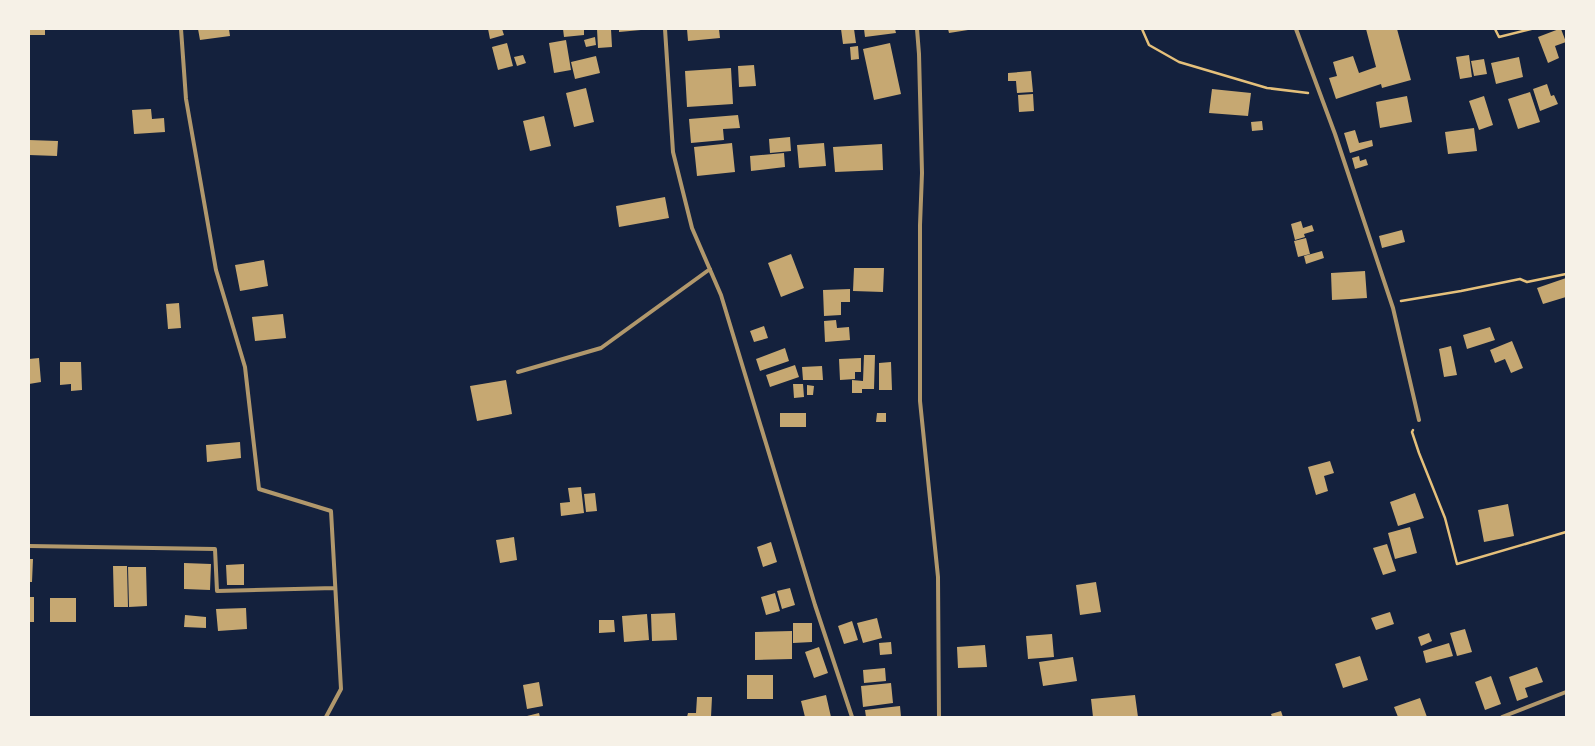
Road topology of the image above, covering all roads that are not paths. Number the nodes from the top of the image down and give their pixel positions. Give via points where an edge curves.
1 (181, 29) edge
2 (666, 29) edge
3 (917, 29) edge
4 (1296, 29) edge
5 (710, 269) junction
6 (518, 372) dead end
7 (1419, 420) road end
8 (29, 546) edge
9 (335, 588) junction
10 (1566, 692) edge
11 (326, 717) edge
12 (852, 717) edge
13 (939, 717) edge
14 (1502, 717) edge

1 - 9 street via 186,99 216,270 245,367 259,489 331,511
2 - 5 street via 673,152 692,228
3 - 13 street via 922,173 920,400 938,577
4 - 7 street via 1391,302
5 - 6 street via 601,348
5 - 12 street via 721,295 815,605
8 - 9 street via 215,549 217,591
9 - 11 street via 341,689
10 - 14 street

